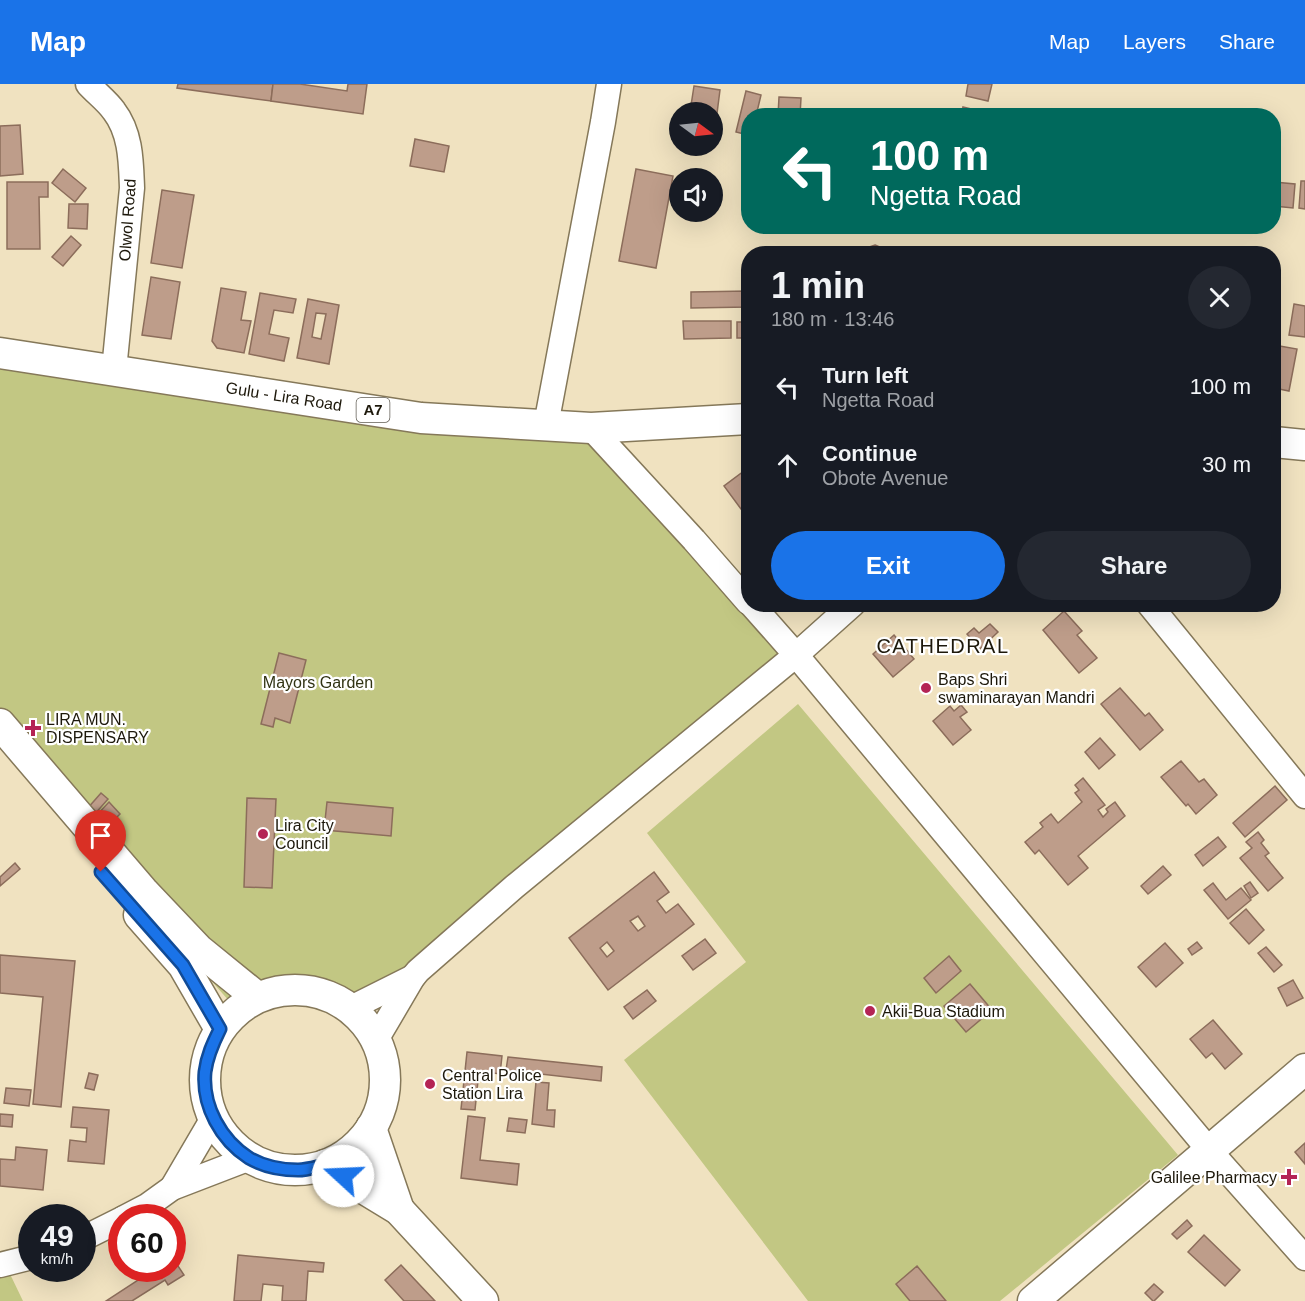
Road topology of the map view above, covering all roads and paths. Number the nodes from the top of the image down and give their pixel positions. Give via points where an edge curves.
1 (87, 84) edge
2 (609, 84) edge
3 (0, 353) edge
4 (114, 370) junction
5 (741, 418) edge
6 (546, 425) junction
7 (591, 428) junction
8 (1281, 443) edge
9 (1305, 445) edge
10 (741, 593) edge
11 (758, 612) edge
12 (845, 612) edge
13 (1156, 612) edge
14 (796, 655) junction
15 (0, 724) edge
16 (0, 754) edge
17 (1305, 796) edge
18 (191, 958) junction
19 (413, 977) junction
20 (257, 997) junction
21 (351, 1008) junction
22 (220, 1029) junction
23 (376, 1040) junction
24 (1305, 1069) edge
25 (213, 1119) junction
26 (371, 1128) junction
27 (1209, 1150) junction
28 (250, 1158) junction
29 (325, 1165) junction
30 (172, 1188) junction
31 (150, 1204) edge
32 (399, 1210) junction
33 (1305, 1258) edge
34 (18, 1260) edge
35 (0, 1265) edge
36 (483, 1301) edge
37 (1033, 1301) edge

1 - 4 street, Olwol Road via 114,110 124,127 130,163 132,188
2 - 6 street
3 - 4 main road, Gulu - Lira Road / A7
4 - 6 main road, Gulu - Lira Road / A7 via 421,418
5 - 7 main road, Gulu - Lira Road / A7
6 - 7 main road, Gulu - Lira Road / A7
7 - 10 street
8 - 9 main road
11 - 14 street
12 - 14 street
13 - 17 street
14 - 19 street via 514,887
14 - 27 street
15 - 18 main road via 143,891
16 - 18 main road via 101,872
18 - 20 main road
18 - 22 main road
19 - 21 street
19 - 23 street
20 - 21 main road via 287,989 309,990
20 - 22 main road
21 - 23 main road
22 - 25 main road via 205,1073
23 - 26 main road via 384,1068 384,1089
24 - 27 main road
25 - 28 main road via 229,1141
25 - 30 street
26 - 29 main road via 351,1150
26 - 32 main road
27 - 33 street
27 - 37 main road
28 - 29 main road via 274,1168 300,1170
28 - 30 street
29 - 32 main road
30 - 31 street
32 - 36 main road
34 - 35 street

